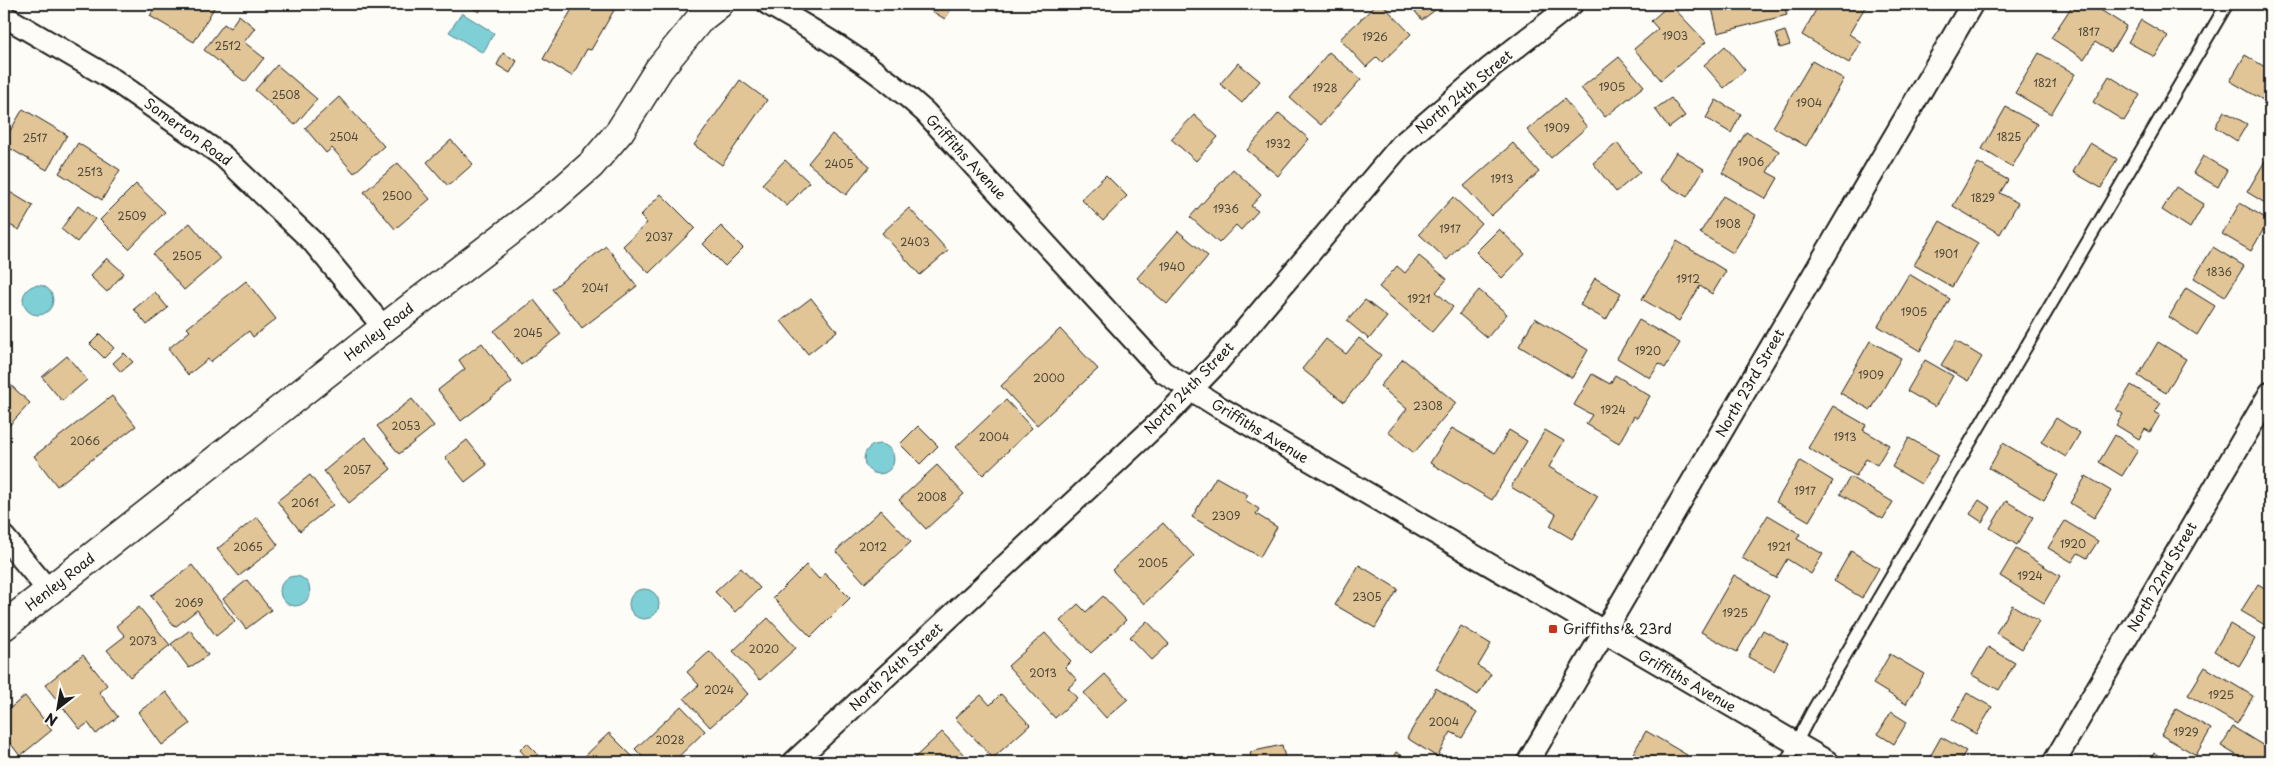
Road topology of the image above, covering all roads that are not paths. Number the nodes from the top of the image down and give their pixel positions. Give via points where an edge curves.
1 (719, 4) edge
2 (768, 4) edge
3 (1572, 4) edge
4 (1972, 4) edge
5 (2226, 4) edge
6 (4, 16) edge
7 (384, 328) junction
8 (1191, 389) junction
9 (2270, 393) edge
10 (4, 537) edge
11 (49, 591) junction
12 (4, 626) edge
13 (1604, 632) junction
14 (1796, 744) junction
15 (794, 762) edge
16 (1528, 762) edge
17 (1786, 762) edge
18 (1828, 762) edge
19 (2054, 762) edge

1 - 7 street, Henley Road via 700,19 659,69 620,131 590,165 551,200
2 - 8 street, Griffiths Avenue via 864,62 925,112 1163,372
3 - 8 street, North 24th Street via 1491,67 1401,145 1217,363
4 - 13 street, North 23rd Street
5 - 14 lane
6 - 7 street, Somerton Road via 114,80 223,156 313,242
7 - 11 street, Henley Road
8 - 13 street, Griffiths Avenue via 1218,408
8 - 15 street, North 24th Street via 1166,416
9 - 19 street, North 22nd Street
10 - 11 street
11 - 12 street, Henley Road
13 - 14 street, Griffiths Avenue
13 - 16 street, North 23rd Street
14 - 17 lane
14 - 18 street, Griffiths Avenue

